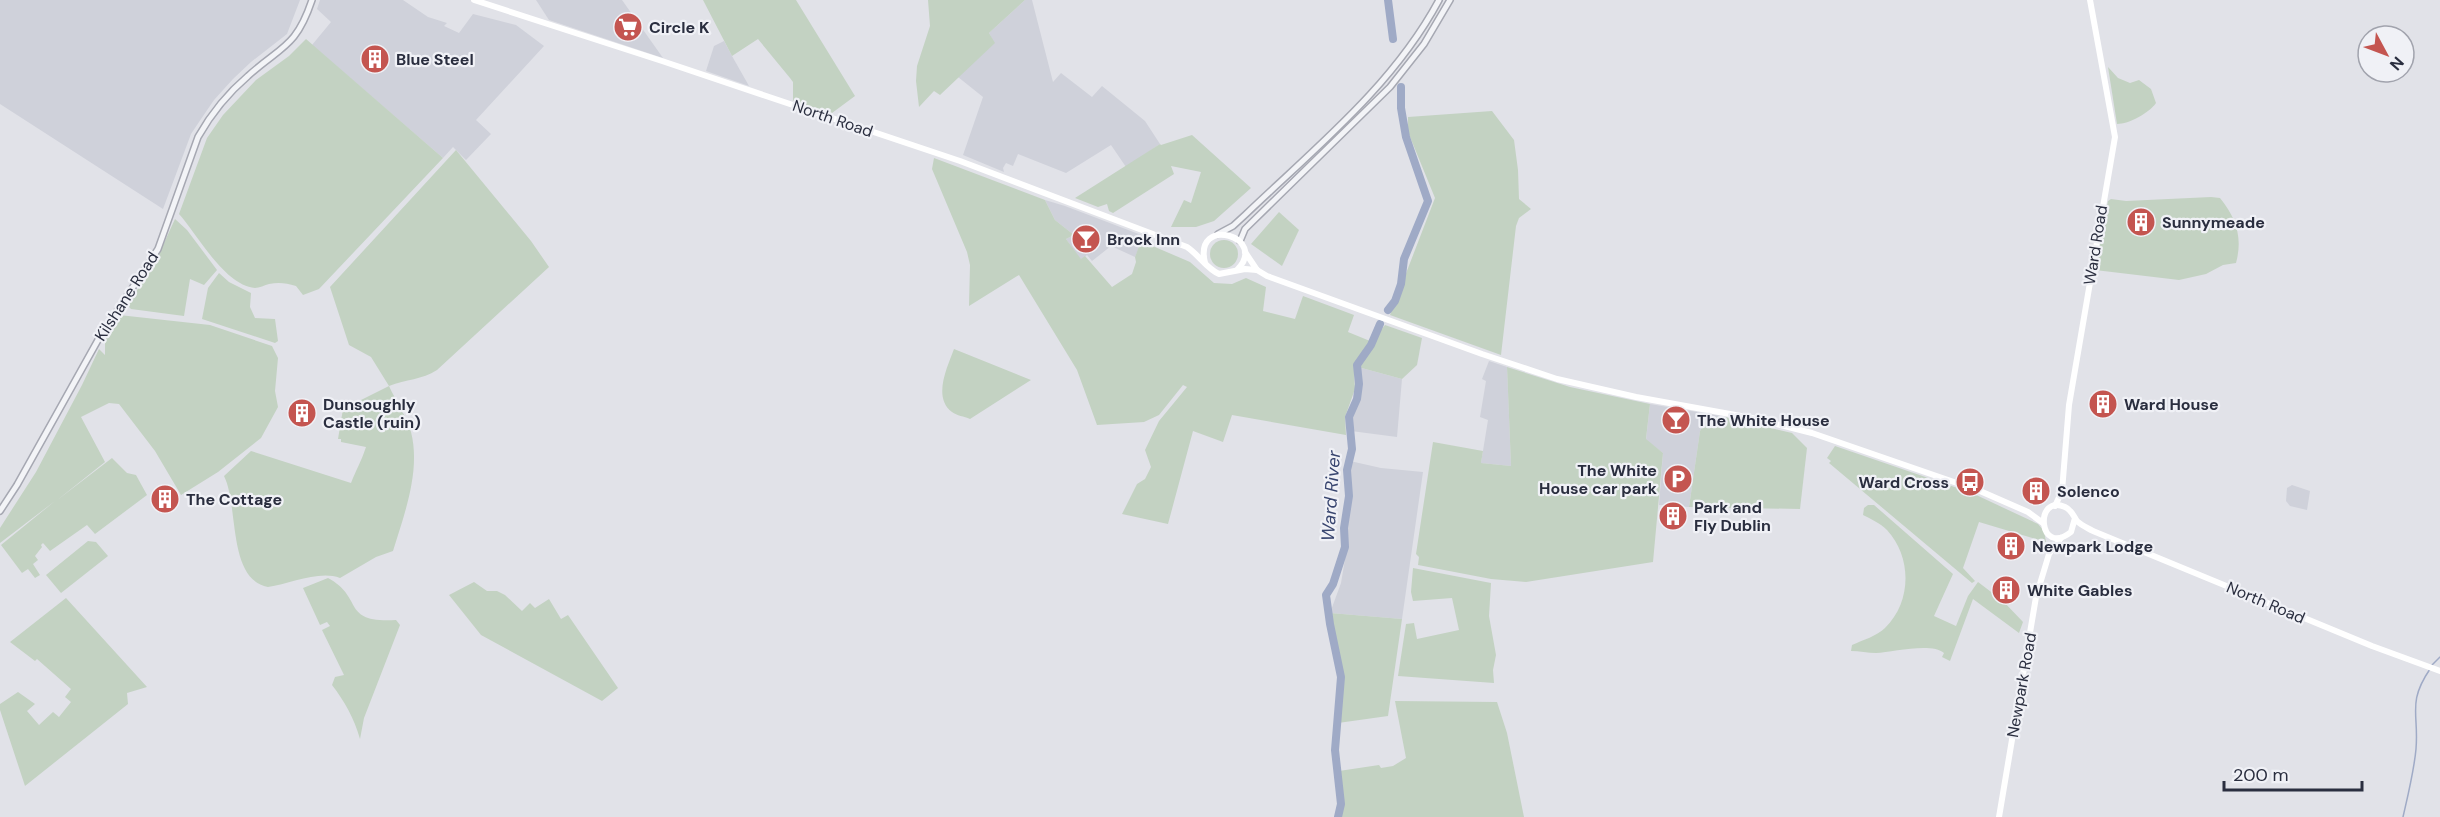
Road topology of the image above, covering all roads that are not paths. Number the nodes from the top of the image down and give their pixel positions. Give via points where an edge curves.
1 (312, 0) edge
2 (474, 0) edge
3 (1439, 0) edge
4 (1450, 0) edge
5 (2090, 0) edge
6 (1218, 234) junction
7 (1240, 241) junction
8 (1208, 242) junction
9 (1187, 247) junction
10 (1245, 252) junction
11 (1205, 263) junction
12 (1257, 270) junction
13 (1236, 271) junction
14 (2062, 490) junction
15 (2055, 506) junction
16 (2065, 507) junction
17 (0, 511) edge
18 (2047, 511) junction
19 (2028, 512) junction
20 (2075, 519) junction
21 (2043, 523) junction
22 (2093, 531) junction
23 (2071, 532) junction
24 (2047, 533) junction
25 (2062, 537) junction
26 (2049, 554) junction
27 (2440, 671) edge
28 (1999, 817) edge

1 - 17 street, Kilshane Road via 303,25 288,44 246,77 207,122 158,249 106,326
2 - 9 main road, North Road via 960,161
3 - 6 street via 1402,57 1372,92 1245,216
4 - 7 street via 1424,44 1390,87 1245,229
5 - 14 main road, Ward Road via 2115,137 2069,405
6 - 7 main road
6 - 8 main road
7 - 10 main road
8 - 9 main road
8 - 11 main road
9 - 11 main road, North Road
10 - 12 main road
10 - 13 main road
11 - 13 main road via 1220,274
12 - 13 main road
12 - 19 main road via 1500,360 1574,383 1799,429 1970,487
14 - 15 main road, Ward Road
14 - 16 main road, Ward Road
15 - 16 main road
15 - 18 main road
16 - 20 main road
18 - 19 main road
18 - 21 main road
19 - 21 main road
20 - 22 main road
20 - 23 main road
21 - 24 main road
22 - 23 main road
22 - 27 main road, North Road
23 - 25 main road
24 - 25 main road
24 - 26 main road, Newpark Road
25 - 26 main road, Newpark Road
26 - 28 main road, Newpark Road via 2036,597

